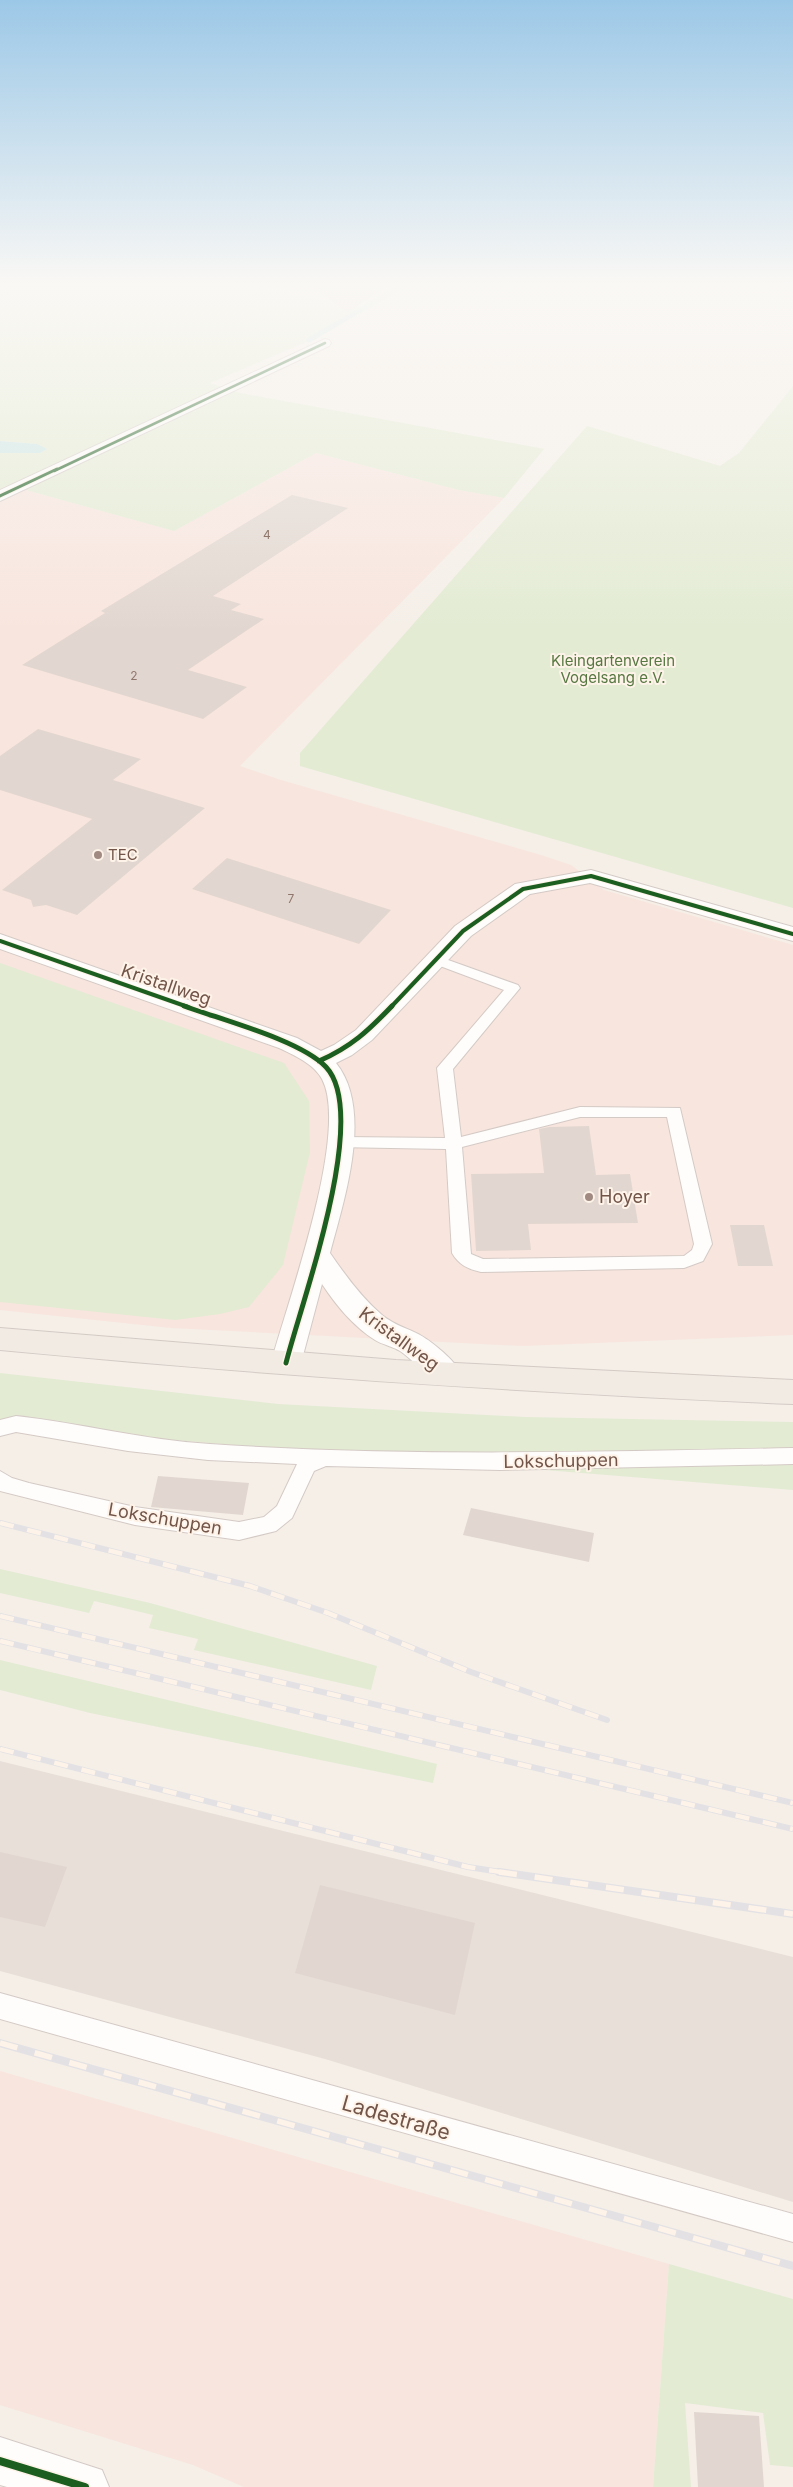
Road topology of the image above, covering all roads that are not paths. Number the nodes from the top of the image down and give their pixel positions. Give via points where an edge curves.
1 (204, 400) edge
2 (0, 496) edge
3 (793, 934) edge
4 (0, 941) edge
5 (437, 960) junction
6 (319, 1062) junction
7 (342, 1143) junction
8 (454, 1144) junction
9 (316, 1254) junction
10 (0, 1339) edge
11 (286, 1364) junction
12 (447, 1374) junction
13 (793, 1392) edge
14 (0, 1428) edge
15 (793, 1456) edge
16 (328, 1458) junction
17 (0, 1479) edge
18 (0, 2006) edge
19 (793, 2228) edge
20 (0, 2462) edge
21 (85, 2487) edge

1 - 2 street
3 - 5 street via 591,876 523,888 463,931
4 - 6 street, Kristallweg via 276,1038 300,1048
5 - 6 street via 364,1035
5 - 8 lane via 513,988 445,1068
6 - 7 street, Kristallweg via 328,1069 339,1089 344,1118
7 - 8 lane
7 - 9 street, Kristallweg
8 - 8 lane via 461,1253 472,1264 684,1262 695,1259 701,1252 703,1244 674,1112 580,1112
9 - 11 street, Kristallweg
9 - 12 street, Kristallweg via 340,1289 371,1322 386,1333 410,1343
10 - 11 main road
11 - 12 main road
12 - 13 main road
14 - 16 lane, Lokschuppen via 16,1424 208,1452
15 - 16 lane, Lokschuppen via 500,1462
16 - 17 lane, Lokschuppen via 306,1466 285,1512 269,1524 239,1531 134,1516 29,1491 5,1484
18 - 19 lane, Ladestraße
20 - 21 street

